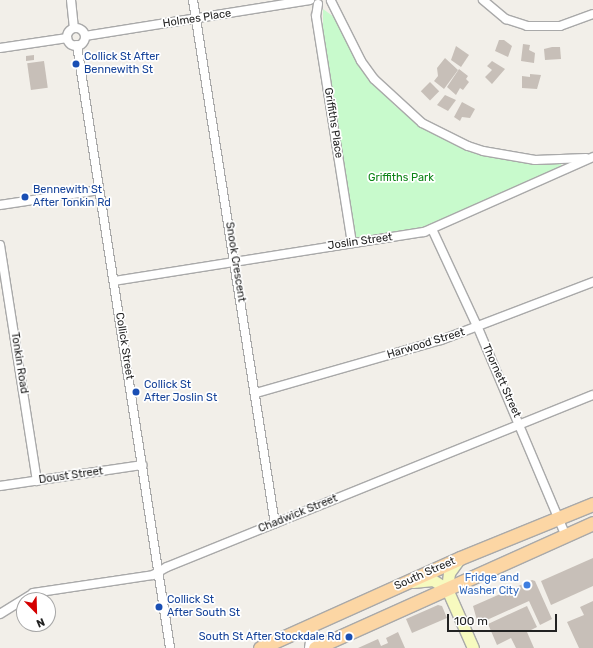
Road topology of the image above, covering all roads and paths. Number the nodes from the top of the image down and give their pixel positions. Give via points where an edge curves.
1 (71, 0) edge
2 (193, 0) edge
3 (310, 0) edge
4 (483, 0) edge
5 (333, 1) edge
6 (316, 2) edge
7 (593, 14) edge
8 (196, 19) junction
9 (74, 28) junction
10 (85, 36) junction
11 (67, 38) junction
12 (77, 45) junction
13 (0, 48) edge
14 (592, 158) edge
15 (99, 190) junction
16 (0, 205) edge
17 (432, 229) junction
18 (352, 243) junction
19 (0, 245) edge
20 (235, 261) junction
21 (114, 281) junction
22 (593, 282) edge
23 (478, 328) junction
24 (256, 393) junction
25 (593, 395) edge
26 (520, 424) junction
27 (142, 465) junction
28 (37, 481) junction
29 (0, 486) edge
30 (593, 504) edge
31 (559, 518) junction
32 (274, 524) junction
33 (593, 524) edge
34 (566, 536) junction
35 (460, 558) junction
36 (158, 571) junction
37 (402, 584) junction
38 (447, 589) junction
39 (0, 614) edge
40 (314, 622) junction
41 (170, 648) edge
42 (260, 648) edge
43 (309, 648) edge
44 (314, 648) edge
45 (473, 648) edge

1 - 9 street
2 - 8 street, Snook Crescent
3 - 8 street, Holmes Place
4 - 7 street via 506,18 527,26 560,26
5 - 6 street
5 - 14 street via 361,61 374,79 422,123 468,146 498,154 535,160
6 - 18 street, Griffiths Place via 316,16
8 - 10 street, Holmes Place
8 - 20 street, Snook Crescent
9 - 10 street via 80,29
9 - 11 street via 70,30
10 - 12 street via 82,43
11 - 12 street via 72,44
11 - 13 street
12 - 15 street, Collick Street
14 - 17 street, Joslin Street
15 - 16 street
15 - 21 street, Collick Street
17 - 18 street, Joslin Street
17 - 23 street, Thornett Street
18 - 20 street, Joslin Street
19 - 28 street, Tonkin Road
20 - 21 street, Joslin Street
20 - 24 street, Snook Crescent
21 - 27 street, Collick Street
22 - 23 street, Harwood Street
23 - 24 street, Harwood Street
23 - 26 street, Thornett Street
24 - 32 street, Snook Crescent
25 - 26 street, Chadwick Street
26 - 31 street, Thornett Street
26 - 32 street, Chadwick Street
27 - 28 street, Doust Street
27 - 36 street, Collick Street
28 - 29 street, Doust Street
30 - 31 main road, South Street
31 - 34 street, Thornett Street
31 - 35 main road, South Street
32 - 36 street, Chadwick Street
33 - 34 main road, South Street
34 - 38 main road, South Street
35 - 37 main road, South Street
35 - 38 street via 449,573
36 - 39 street, Chadwick Street via 153,575 33,593
36 - 41 street, Collick Street
37 - 38 street via 429,580 438,582
37 - 40 main road, South Street
38 - 44 main road, South Street
38 - 45 street
40 - 42 main road, South Street
40 - 43 street

